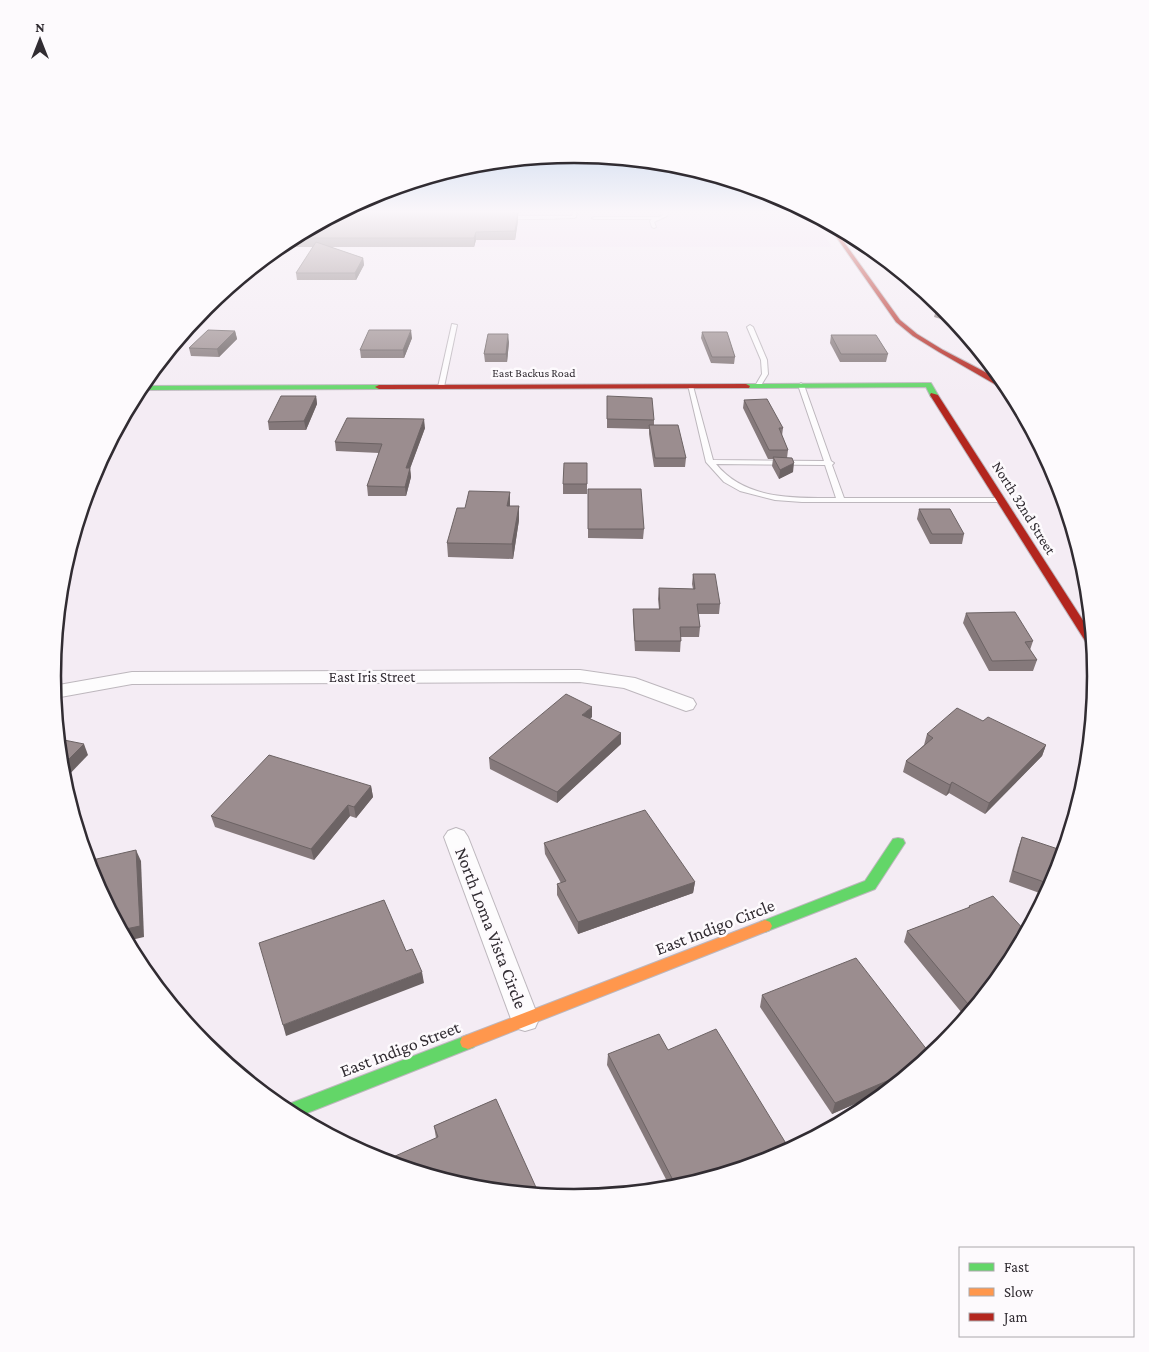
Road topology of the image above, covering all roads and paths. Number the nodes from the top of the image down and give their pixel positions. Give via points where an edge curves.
1 (864, 273) edge
2 (454, 325) dead end
3 (750, 327) dead end
4 (993, 379) edge
5 (801, 385) junction
6 (928, 385) joint
7 (690, 386) junction
8 (758, 386) junction
9 (441, 387) junction
10 (150, 388) edge
11 (710, 462) junction
12 (830, 463) junction
13 (841, 500) junction
14 (1001, 500) junction
15 (1086, 634) edge
16 (61, 691) edge
17 (686, 704) dead end
18 (456, 837) dead end
19 (898, 843) dead end
20 (525, 1020) junction
21 (298, 1108) edge

1 - 4 street via 898,321 915,335
2 - 9 lane
3 - 8 lane via 764,360 765,374
5 - 6 street, East Backus Road
5 - 8 street, East Backus Road
5 - 12 lane
6 - 14 street, North 32nd Street
7 - 8 street, East Backus Road
7 - 9 street, East Backus Road
7 - 11 lane
9 - 10 street, East Backus Road
11 - 12 lane
11 - 13 lane via 733,485 748,492 774,497
12 - 13 lane
13 - 14 lane
14 - 15 street, North 32nd Street
16 - 17 street, East Iris Street via 132,678 580,676 628,682
18 - 20 street, North Loma Vista Circle
19 - 20 street, East Indigo Circle via 870,885
20 - 21 street, East Indigo Street

